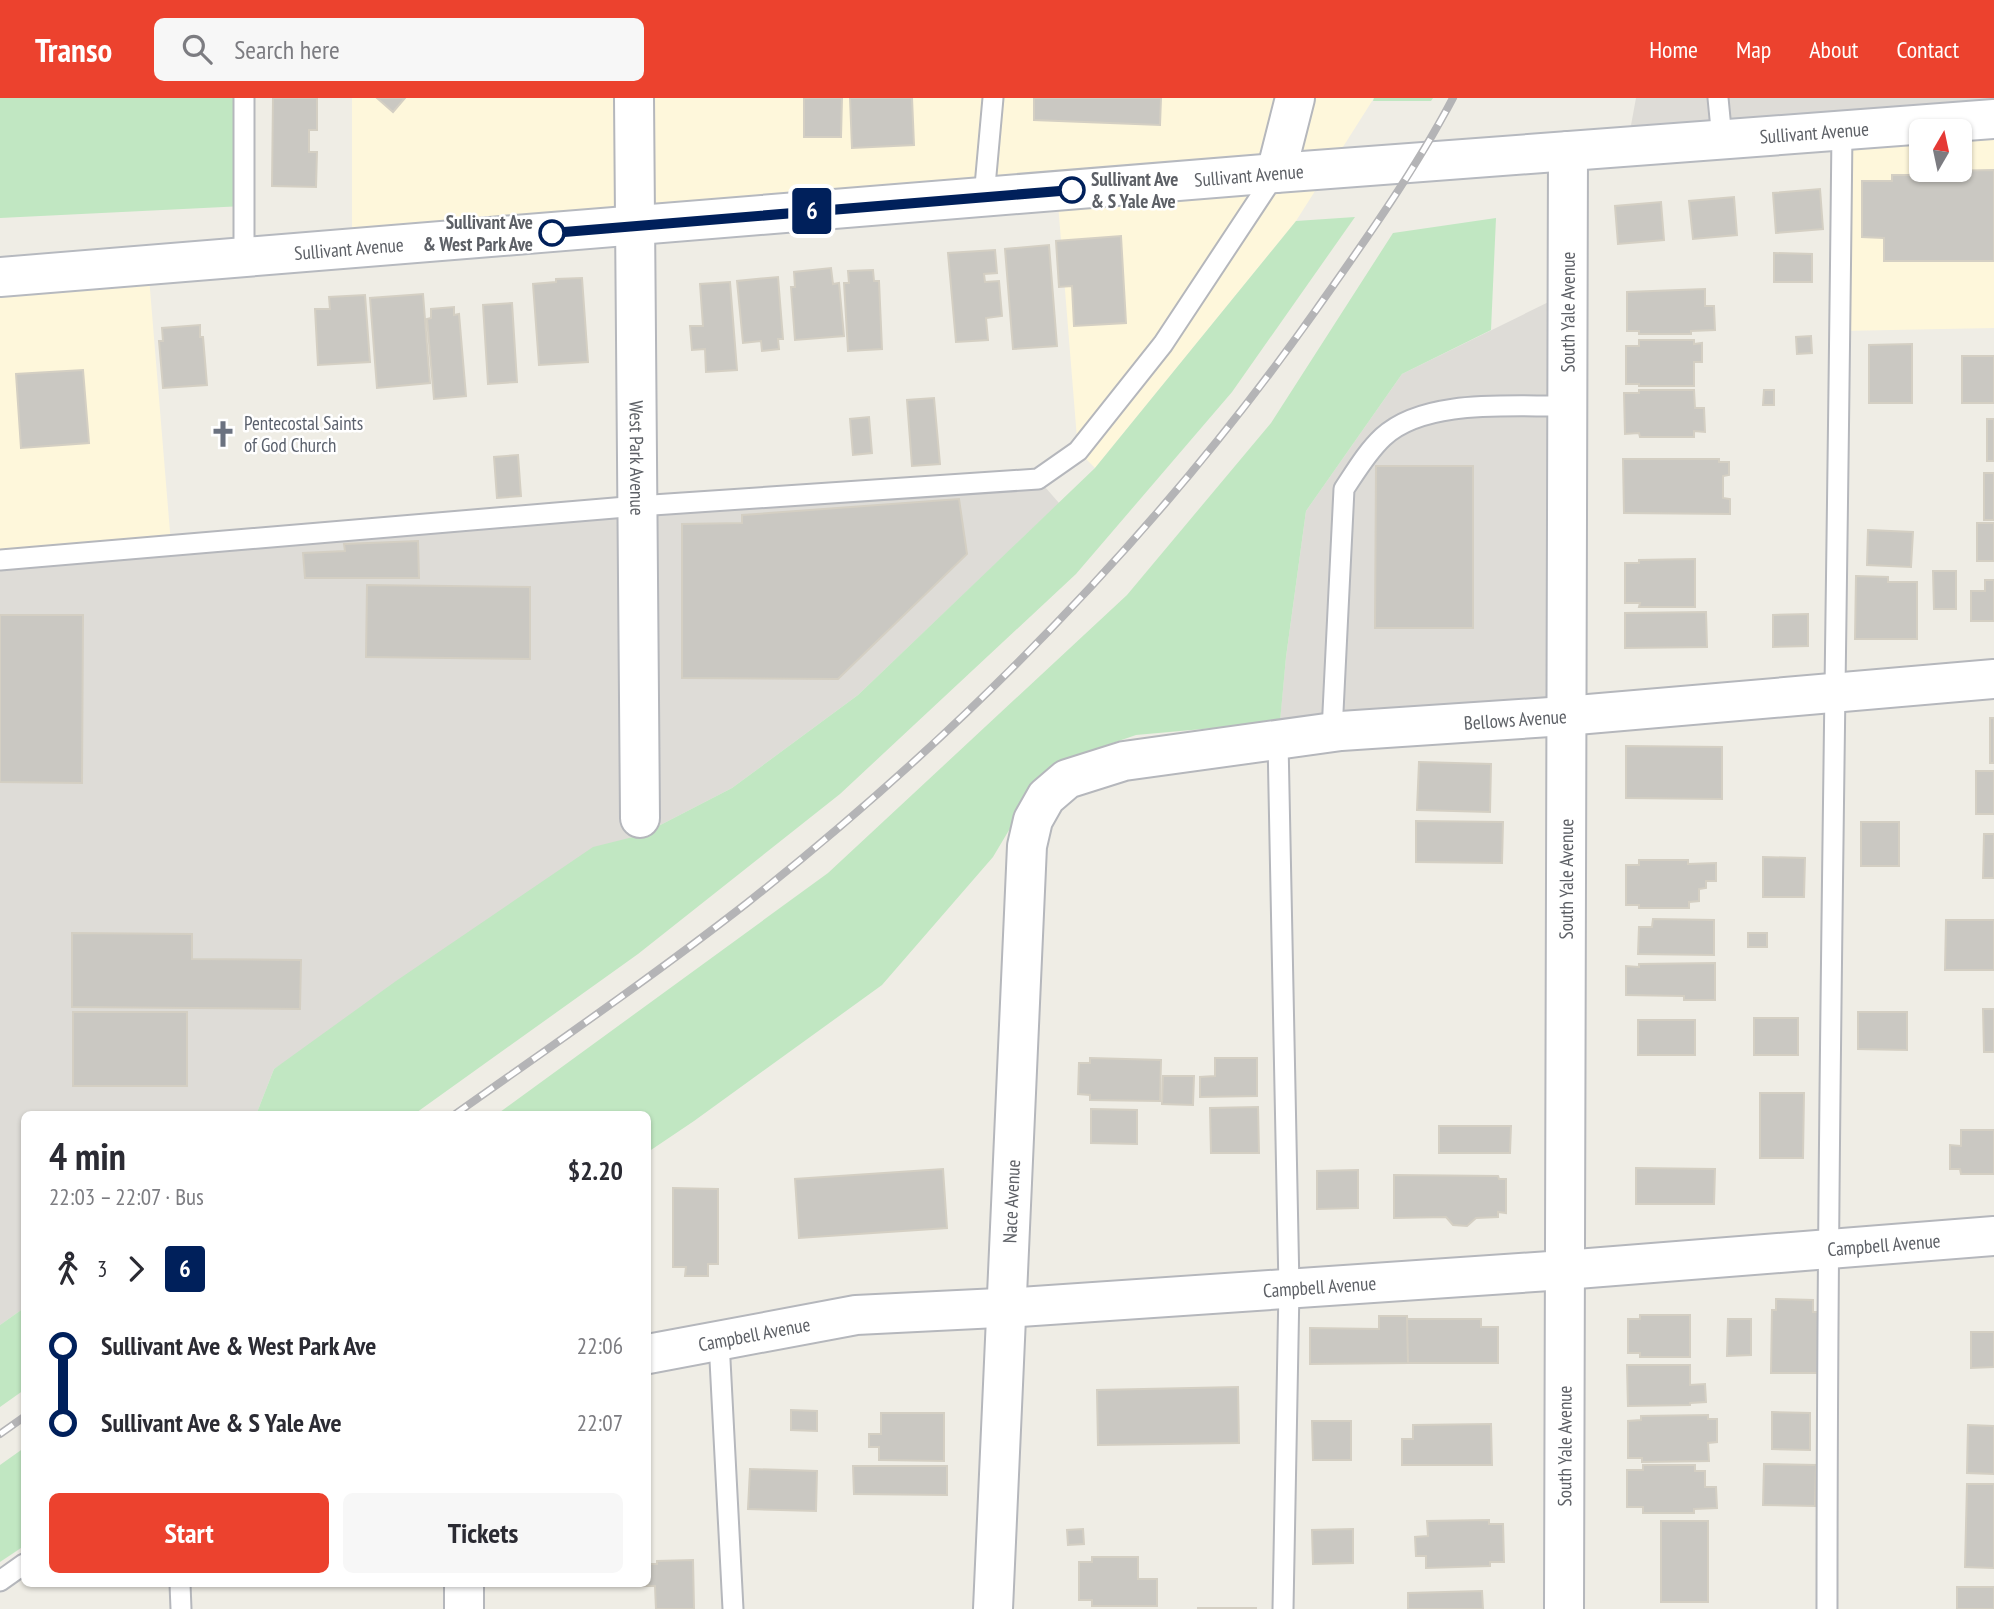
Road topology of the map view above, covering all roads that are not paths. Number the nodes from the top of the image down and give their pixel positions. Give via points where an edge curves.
1 (244, 98) edge
2 (634, 98) edge
3 (993, 98) edge
4 (1295, 98) edge
5 (1718, 98) edge
6 (1994, 119) edge
7 (1842, 130) junction
8 (1722, 139) junction
9 (1568, 151) junction
10 (1276, 173) junction
11 (984, 197) junction
12 (635, 226) junction
13 (244, 257) junction
14 (0, 276) edge
15 (1567, 406) junction
16 (638, 506) junction
17 (0, 560) edge
18 (1994, 679) edge
19 (1837, 693) junction
20 (1565, 716) junction
21 (1332, 732) junction
22 (1278, 741) junction
23 (1046, 797) joint
24 (640, 818) dead end
25 (1994, 1236) edge
26 (1827, 1249) junction
27 (1564, 1270) junction
28 (1289, 1288) junction
29 (1007, 1306) junction
30 (719, 1341) junction
31 (651, 1353) edge
32 (21, 1566) edge
33 (0, 1581) edge
34 (180, 1587) edge
35 (464, 1587) edge
36 (181, 1609) edge
37 (464, 1609) edge
38 (733, 1609) edge
39 (993, 1609) edge
40 (1283, 1609) edge
41 (1564, 1609) edge
42 (1827, 1609) edge

1 - 13 lane
2 - 12 street, West Park Avenue
3 - 11 lane
4 - 10 street
5 - 8 lane
6 - 7 street, Sullivant Avenue
7 - 8 street, Sullivant Avenue
7 - 19 lane
8 - 9 street, Sullivant Avenue
9 - 10 street, Sullivant Avenue
9 - 15 street, South Yale Avenue
10 - 11 street, Sullivant Avenue
10 - 16 lane via 1163,344 1078,451 1038,480
11 - 12 street, Sullivant Avenue
12 - 13 street, Sullivant Avenue
12 - 16 street, West Park Avenue
13 - 14 street, Sullivant Avenue
15 - 20 street, South Yale Avenue
15 - 21 lane via 1445,408 1385,435 1364,458 1344,489
16 - 17 lane
16 - 24 street, West Park Avenue
18 - 19 street, Bellows Avenue
19 - 20 street, Bellows Avenue
19 - 26 lane
20 - 21 street, Bellows Avenue
20 - 27 street, South Yale Avenue
21 - 22 street, Bellows Avenue
22 - 23 street, Bellows Avenue via 1124,761 1067,779
22 - 28 lane
23 - 29 street, Nace Avenue via 1033,820 1027,846
25 - 26 street, Campbell Avenue
26 - 27 street, Campbell Avenue
26 - 42 lane
27 - 28 street, Campbell Avenue
27 - 41 street, South Yale Avenue
28 - 29 street, Campbell Avenue
28 - 40 lane
29 - 30 street, Campbell Avenue via 856,1315
29 - 39 street, Nace Avenue
30 - 31 street, Campbell Avenue
30 - 38 lane
32 - 33 lane
34 - 36 lane
35 - 37 street

